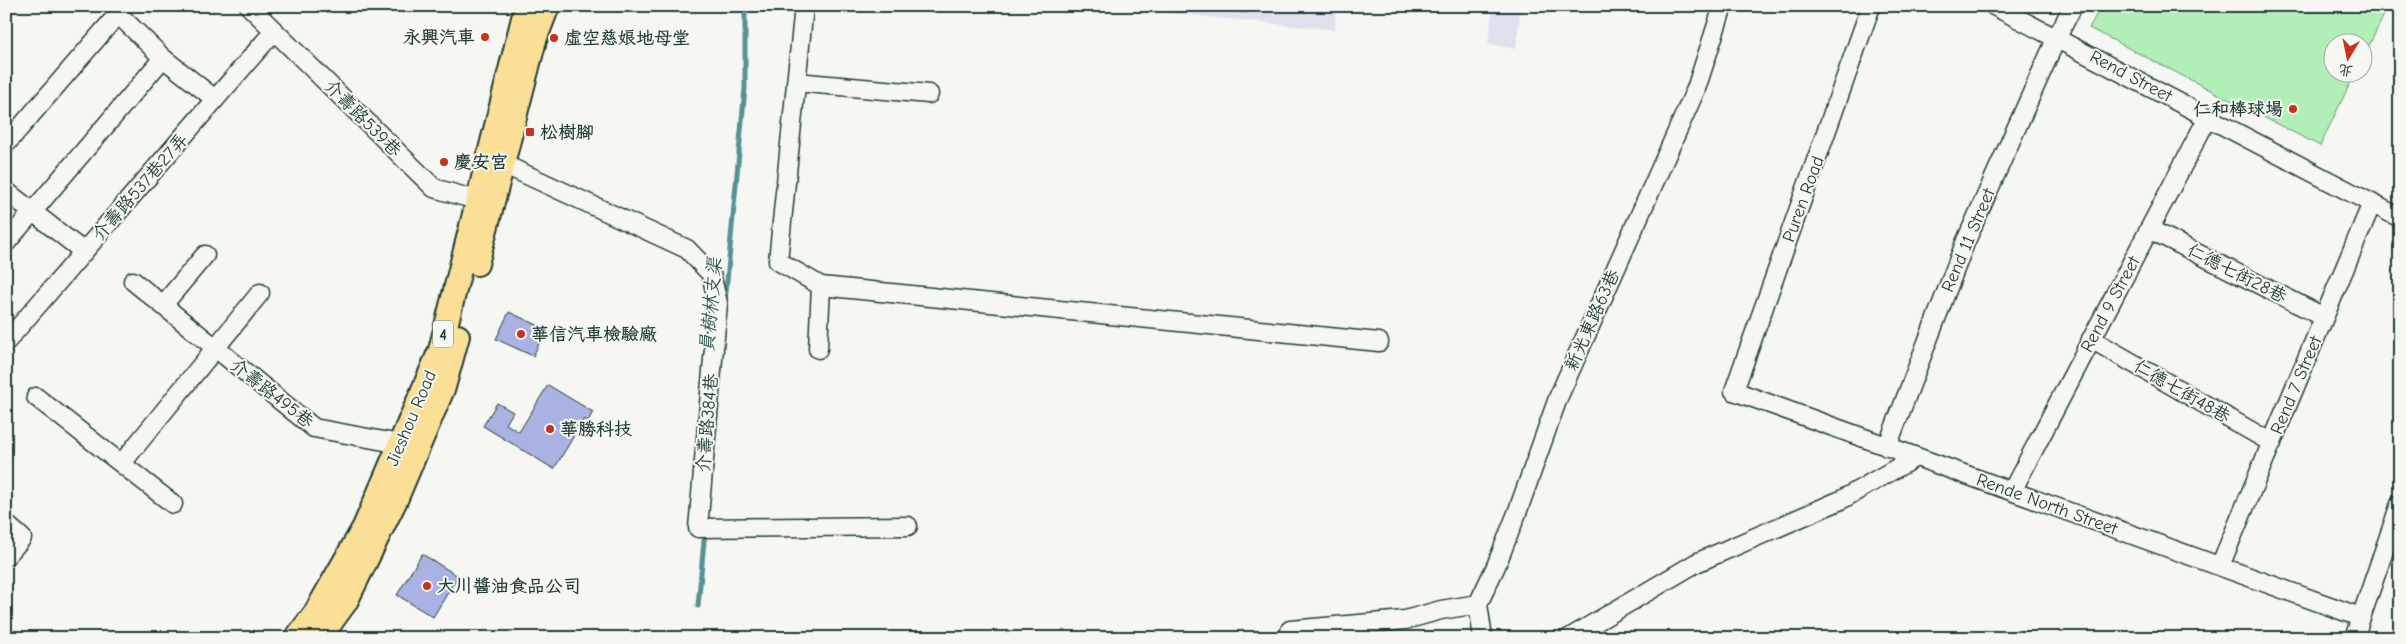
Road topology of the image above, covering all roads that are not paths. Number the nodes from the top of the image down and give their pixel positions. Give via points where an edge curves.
1 (249, 6) edge
2 (548, 6) edge
3 (804, 6) edge
4 (1722, 6) edge
5 (1871, 6) edge
6 (1994, 6) edge
7 (2073, 6) edge
8 (520, 10) edge
9 (274, 31) junction
10 (2057, 37) junction
11 (535, 40) junction
12 (163, 58) junction
13 (796, 82) junction
14 (929, 94) dead end
15 (215, 99) junction
16 (2208, 117) junction
17 (6, 144) edge
18 (495, 162) junction
19 (6, 191) edge
20 (484, 203) junction
21 (2372, 203) junction
22 (32, 212) junction
23 (2400, 218) edge
24 (2149, 229) junction
25 (6, 243) edge
26 (84, 252) junction
27 (205, 255) dead end
28 (133, 281) dead end
29 (822, 286) junction
30 (260, 292) dead end
31 (162, 305) junction
32 (2324, 317) junction
33 (2092, 339) junction
34 (6, 342) edge
35 (1379, 342) dead end
36 (216, 349) junction
37 (818, 349) dead end
38 (1734, 391) joint
39 (36, 396) dead end
40 (2272, 443) junction
41 (409, 446) junction
42 (1887, 446) junction
43 (1916, 457) junction
44 (122, 464) junction
45 (2012, 491) junction
46 (173, 504) dead end
47 (2400, 504) edge
48 (6, 524) edge
49 (908, 526) dead end
50 (6, 556) edge
51 (2220, 566) junction
52 (1478, 604) junction
53 (2360, 617) junction
54 (1290, 630) dead end
55 (296, 638) edge
56 (320, 638) edge
57 (1484, 638) edge
58 (1569, 638) edge
59 (2354, 638) edge

1 - 9 street, 介壽路539巷
2 - 11 main road, Jieshou Road / 4
3 - 13 street
4 - 52 street, 新光東路63巷 via 1696,88 1558,398 1503,548
5 - 38 street, Puren Road
6 - 10 street, Rend Street
7 - 10 street, Rend 11 Street
8 - 11 street
8 - 18 main road, Jieshou Road / 4
9 - 15 street, 介壽路537巷27弄
9 - 20 street, 介壽路539巷 via 434,188
10 - 16 street, Rend Street
10 - 42 street, Rend 11 Street via 1965,243
11 - 18 main road, Jieshou Road / 4
12 - 15 street
12 - 17 street via 118,14
12 - 22 street
13 - 14 street
13 - 29 street via 778,261
15 - 26 street, 介壽路537巷27弄
16 - 21 street, Rend Street
16 - 24 street, Rend 9 Street
18 - 20 main road, Jieshou Road / 4
18 - 49 street, 介壽路384巷 via 687,250 711,274 718,303 698,528
19 - 22 street
20 - 41 main road, Jieshou Road / 4 via 444,387
21 - 23 street, Rend Street
21 - 32 street, Rend 7 Street
22 - 25 street
22 - 26 street
24 - 32 street, 仁德七街28巷
24 - 33 street, Rend 9 Street
26 - 34 street, 介壽路537巷27弄
27 - 31 street
28 - 31 street, 介壽路495巷
29 - 35 street
29 - 37 street
30 - 36 street, 介壽路495巷
31 - 36 street, 介壽路495巷
32 - 40 street, Rend 7 Street
33 - 40 street, 仁德七街48巷
33 - 45 street, Rend 9 Street
36 - 41 street, 介壽路495巷 via 314,428
36 - 44 street, 介壽路495巷
38 - 42 street, Rende North Street
39 - 44 street
40 - 51 street, Rend 7 Street
41 - 55 main road, Jieshou Road / 4 via 315,613
41 - 56 main road, Jieshou Road / 4 via 396,500 346,602
42 - 43 street, Rende North Street
43 - 45 street, Rende North Street
43 - 58 street via 1841,500 1696,563
44 - 46 street
45 - 51 street, Rende North Street
47 - 53 street
48 - 50 street via 22,538
51 - 53 street, Rende North Street
52 - 54 street via 1405,620
52 - 57 street
53 - 59 street

